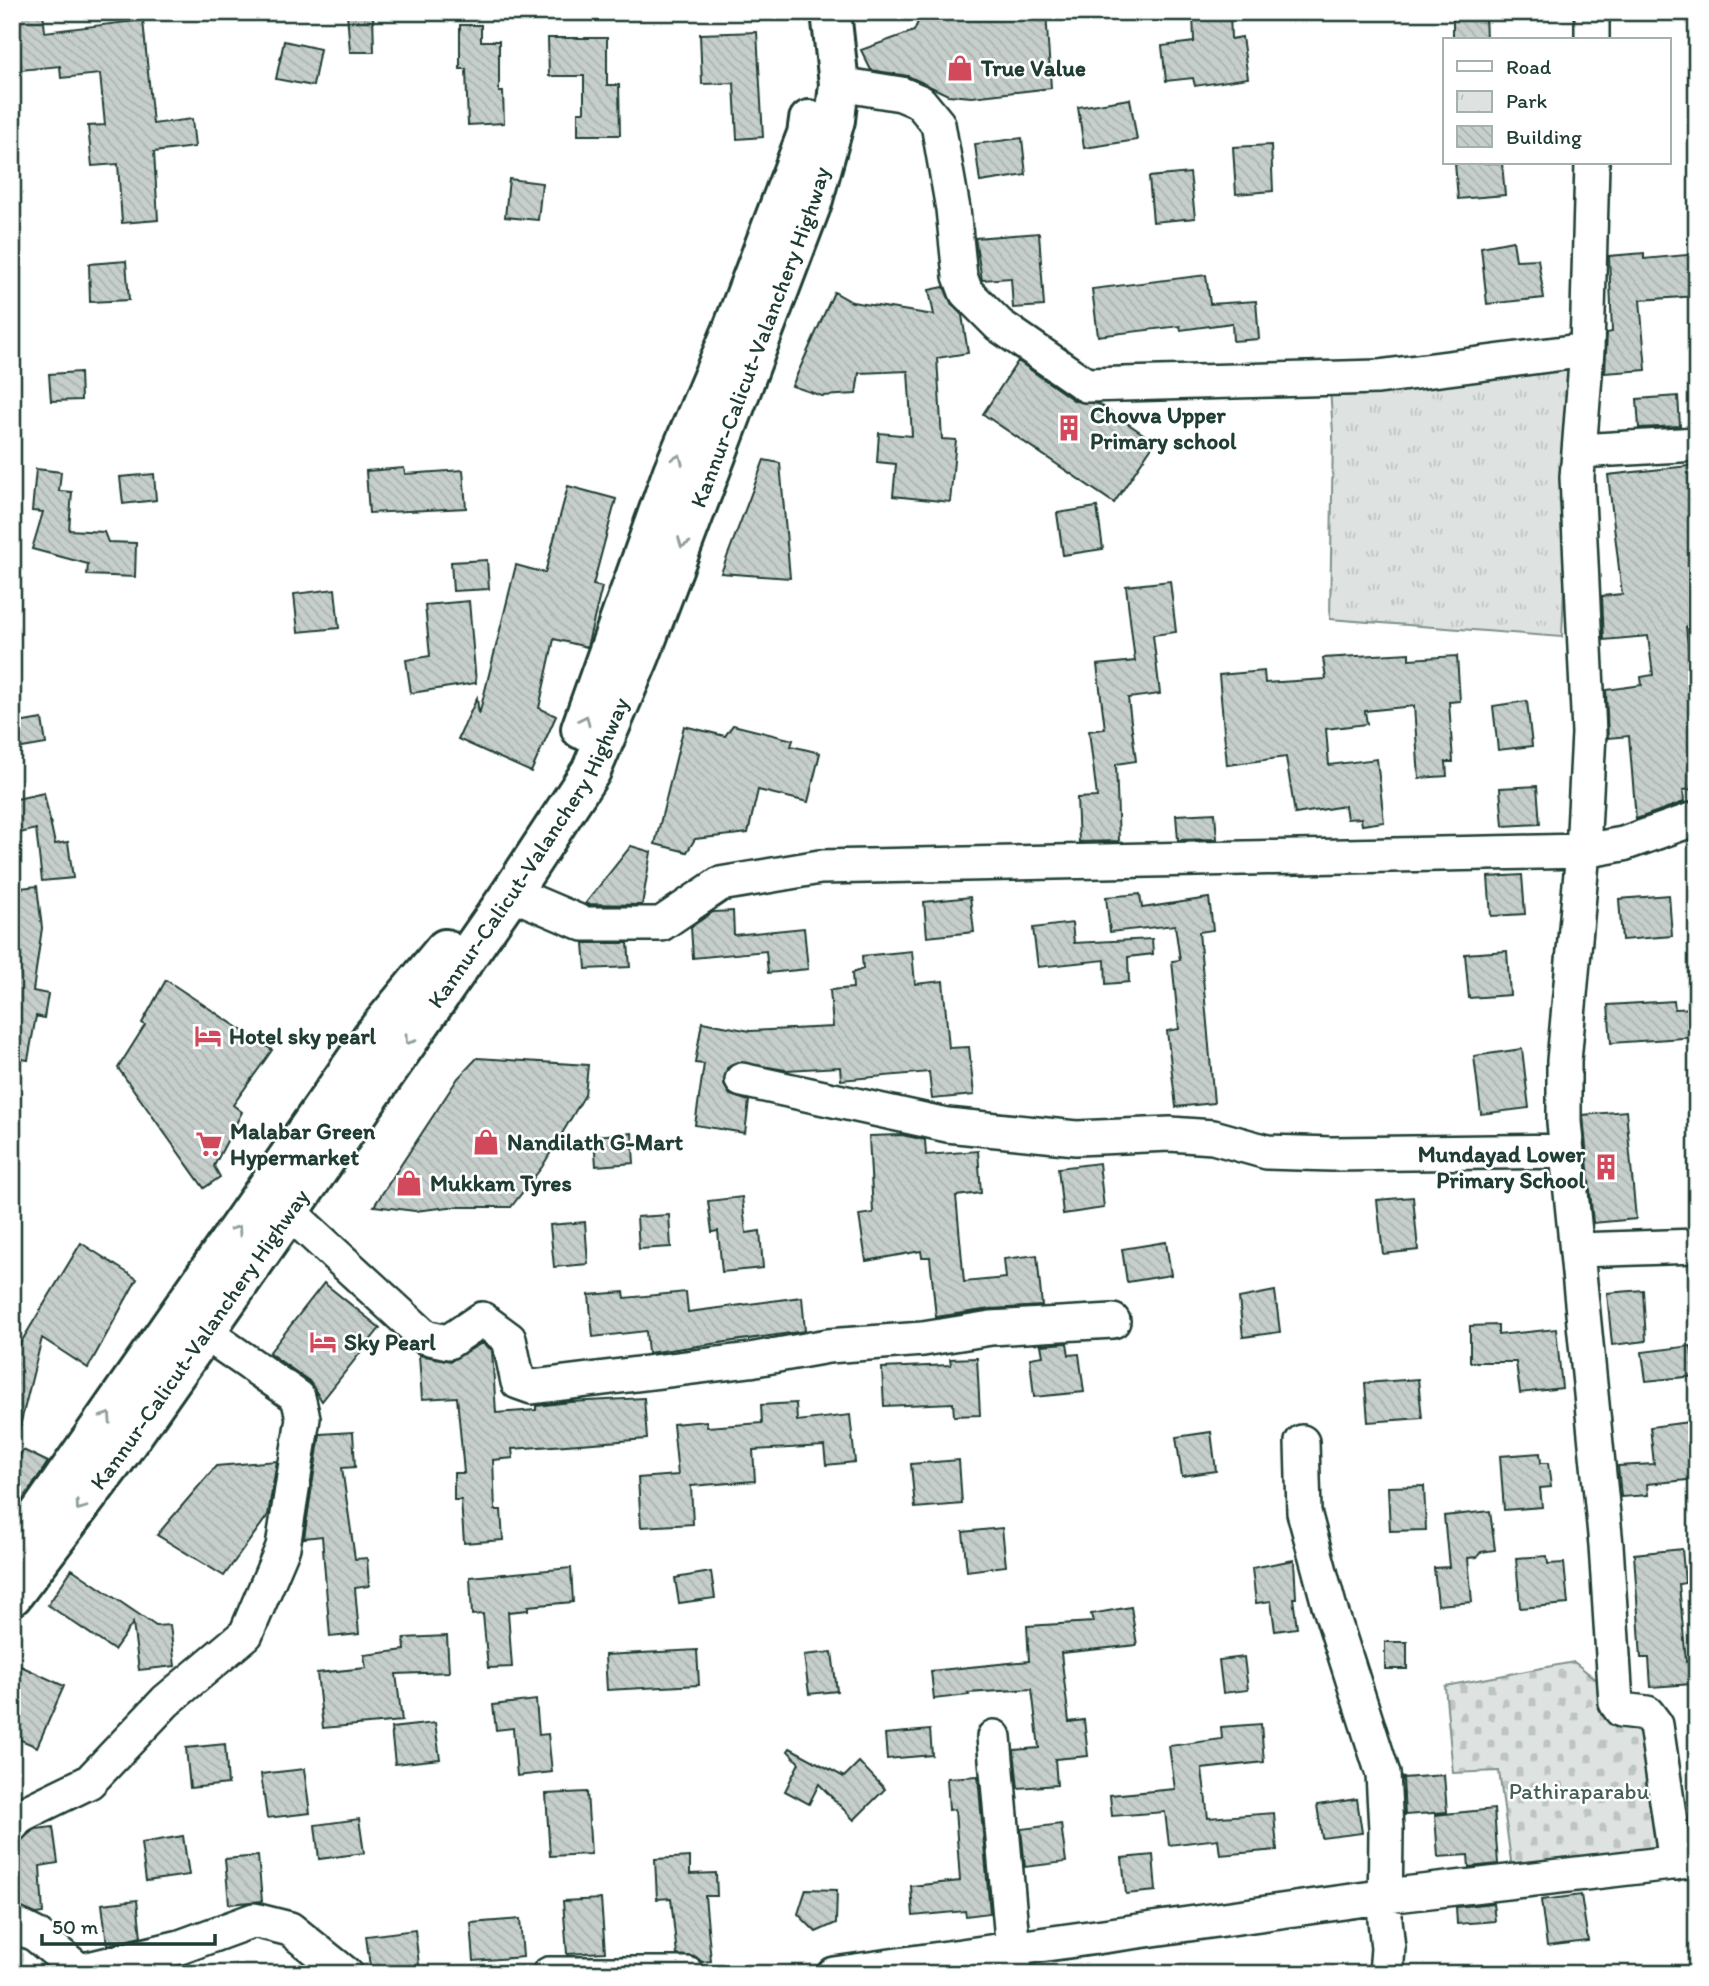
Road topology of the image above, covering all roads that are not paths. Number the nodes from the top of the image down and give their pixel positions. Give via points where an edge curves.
1 (806, 12) edge
2 (831, 12) edge
3 (1592, 12) edge
4 (1592, 38) edge
5 (839, 84) junction
6 (1592, 164) edge
7 (1587, 350) junction
8 (1697, 444) edge
9 (1578, 452) junction
10 (1697, 818) edge
11 (1583, 850) junction
12 (511, 893) junction
13 (742, 1080) dead end
14 (1567, 1151) junction
15 (289, 1212) junction
16 (1697, 1246) edge
17 (1577, 1250) junction
18 (1113, 1321) dead end
19 (204, 1332) junction
20 (1302, 1442) dead end
21 (12, 1553) edge
22 (12, 1596) edge
23 (993, 1737) dead end
24 (12, 1825) edge
25 (1686, 1861) edge
26 (1387, 1896) junction
27 (12, 1923) edge
28 (1013, 1961) edge
29 (133, 1965) edge
30 (346, 1974) edge
31 (549, 1974) edge
32 (687, 1974) edge
33 (835, 1974) edge
34 (1386, 1974) edge

21 -> 1 highway, Kannur-Calicut-Valanchery Highway via 372,1037 466,924 562,770 590,709 673,471 807,134 814,78
2 - 5 highway, Kannur-Calicut-Valanchery Highway
3 - 4 street
5 - 7 street via 901,94 926,109 938,124 966,292 999,326 1086,385 1378,377
5 -> 12 highway, Kannur-Calicut-Valanchery Highway via 835,120 812,203 640,656 591,771
6 - 7 street
7 - 9 street
8 - 9 street
9 - 11 street via 1589,733
10 - 11 street via 1623,844
11 - 12 street via 820,867 720,884 661,924 584,924
11 - 14 street via 1564,1060
12 -> 15 highway, Kannur-Calicut-Valanchery Highway
13 - 14 street via 947,1125 1076,1138 1170,1134 1213,1138 1268,1152 1332,1154
14 - 17 street
15 - 18 street via 425,1337 448,1342 482,1319 509,1339 518,1382 532,1387 828,1346 991,1328
15 - 19 highway, Kannur-Calicut-Valanchery Highway
16 - 17 street
17 - 25 street via 1606,1545 1616,1703 1621,1710 1647,1713 1657,1725
19 -> 22 highway, Kannur-Calicut-Valanchery Highway
19 - 24 street via 298,1397 303,1418 283,1547 246,1634 166,1701 89,1782 19,1815
20 - 26 street via 1304,1512 1383,1774
23 - 28 street
25 - 26 street
26 - 28 street
26 - 34 street
27 - 29 street via 36,1935 80,1971
28 - 33 street
29 - 30 street via 254,1920 290,1929
31 - 32 street

